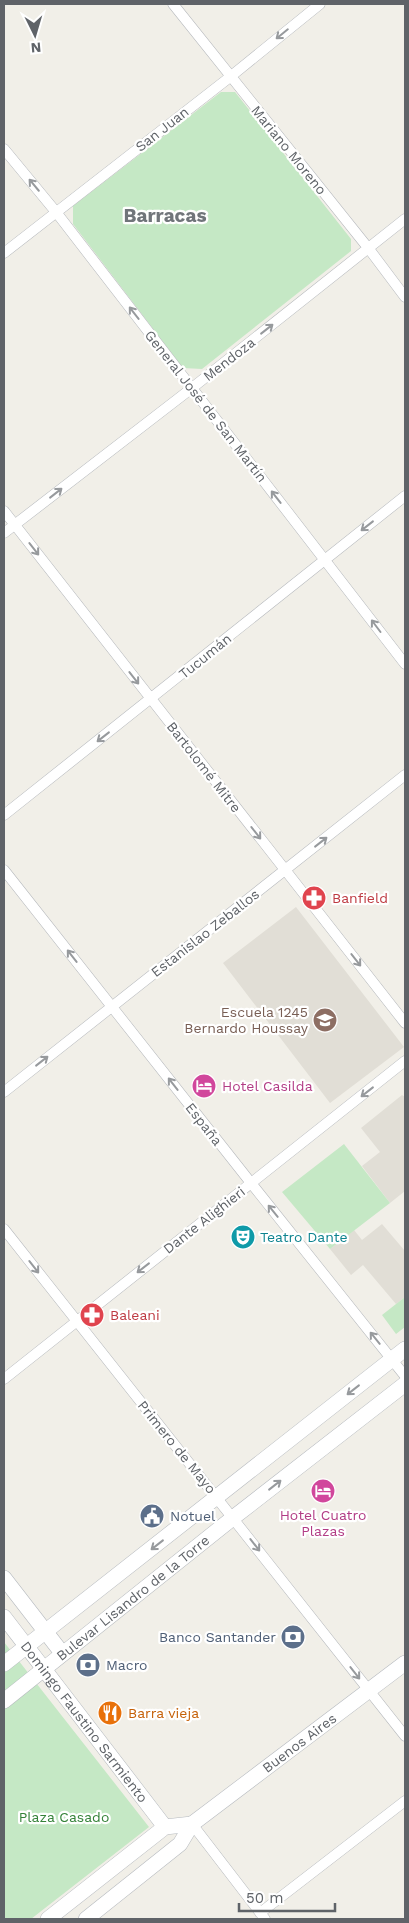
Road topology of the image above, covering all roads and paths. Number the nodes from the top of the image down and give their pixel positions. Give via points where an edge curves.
1 (173, 4) edge
2 (320, 4) edge
3 (230, 77) junction
4 (4, 149) edge
5 (56, 212) junction
6 (405, 220) edge
7 (369, 249) junction
8 (4, 253) edge
9 (405, 297) edge
10 (192, 388) junction
11 (405, 496) edge
12 (4, 511) edge
13 (14, 525) junction
14 (4, 533) edge
15 (324, 559) junction
16 (405, 664) edge
17 (151, 700) junction
18 (405, 775) edge
19 (4, 815) edge
20 (4, 870) edge
21 (285, 870) junction
22 (112, 1006) junction
23 (405, 1023) edge
24 (405, 1061) edge
25 (4, 1092) edge
26 (251, 1183) junction
27 (4, 1229) edge
28 (76, 1321) junction
29 (405, 1349) edge
30 (392, 1360) junction
31 (405, 1376) edge
32 (4, 1379) edge
33 (405, 1384) edge
34 (218, 1498) junction
35 (234, 1517) junction
36 (4, 1578) edge
37 (4, 1617) edge
38 (46, 1632) junction
39 (26, 1646) junction
40 (62, 1653) junction
41 (405, 1663) edge
42 (4, 1664) edge
43 (44, 1668) junction
44 (369, 1690) junction
45 (4, 1701) edge
46 (405, 1736) edge
47 (405, 1801) edge
48 (192, 1824) junction
49 (165, 1827) junction
50 (263, 1916) edge
51 (48, 1919) edge
52 (86, 1919) edge

1 - 3 street, Mariano Moreno
2 -> 3 street, San Juan
3 - 5 street, San Juan
3 - 7 street, Mariano Moreno
5 -> 4 street, General José de San Martín
5 - 8 street, San Juan
10 -> 5 street, General José de San Martín
6 - 7 street, Mendoza
7 - 9 street, Mariano Moreno
10 -> 7 street, Mendoza
13 -> 10 street, Mendoza
15 -> 10 street, General José de San Martín
11 -> 15 street, Tucumán
12 - 13 street, Bartolomé Mitre
13 - 14 street, Mendoza
13 -> 17 street, Bartolomé Mitre
16 -> 15 street, General José de San Martín
15 - 17 street, Tucumán
17 -> 19 street, Tucumán
17 -> 21 street, Bartolomé Mitre
21 -> 18 street, Estanislao Zeballos
22 -> 20 street, España
21 - 22 street, Estanislao Zeballos
21 -> 23 street, Bartolomé Mitre
25 -> 22 street, Estanislao Zeballos
26 -> 22 street, España
24 -> 26 street, Dante Alighieri
26 -> 28 street, Dante Alighieri
30 -> 26 street, España
27 -> 28 street, Primero de Mayo
28 - 32 street, Dante Alighieri
28 - 34 street, Primero de Mayo
29 - 30 main road, Bulevar Lisandro de la Torre
30 - 31 street, España
30 -> 34 main road, Bulevar Lisandro de la Torre
35 -> 33 main road, Bulevar Lisandro de la Torre
34 - 35 street, Primero de Mayo
34 -> 38 main road, Bulevar Lisandro de la Torre
35 - 40 main road, Bulevar Lisandro de la Torre
35 -> 44 street, Primero de Mayo
36 - 38 main road, Domingo Faustino Sarmiento
37 - 39 main road, Domingo Faustino Sarmiento
38 - 39 main road, Bulevar Lisandro de la Torre
38 - 40 main road, Domingo Faustino Sarmiento
39 - 42 main road, Bulevar Lisandro de la Torre
39 - 43 main road, Domingo Faustino Sarmiento
40 - 43 main road, Bulevar Lisandro de la Torre
41 - 44 main road, Buenos Aires
43 - 45 main road, Bulevar Lisandro de la Torre
43 - 49 main road, Domingo Faustino Sarmiento
44 - 46 street, Primero de Mayo
44 - 48 main road, Buenos Aires
47 - 50 street
48 - 49 main road
48 - 50 street
48 - 52 main road, Buenos Aires via 180,1844
49 - 51 main road

